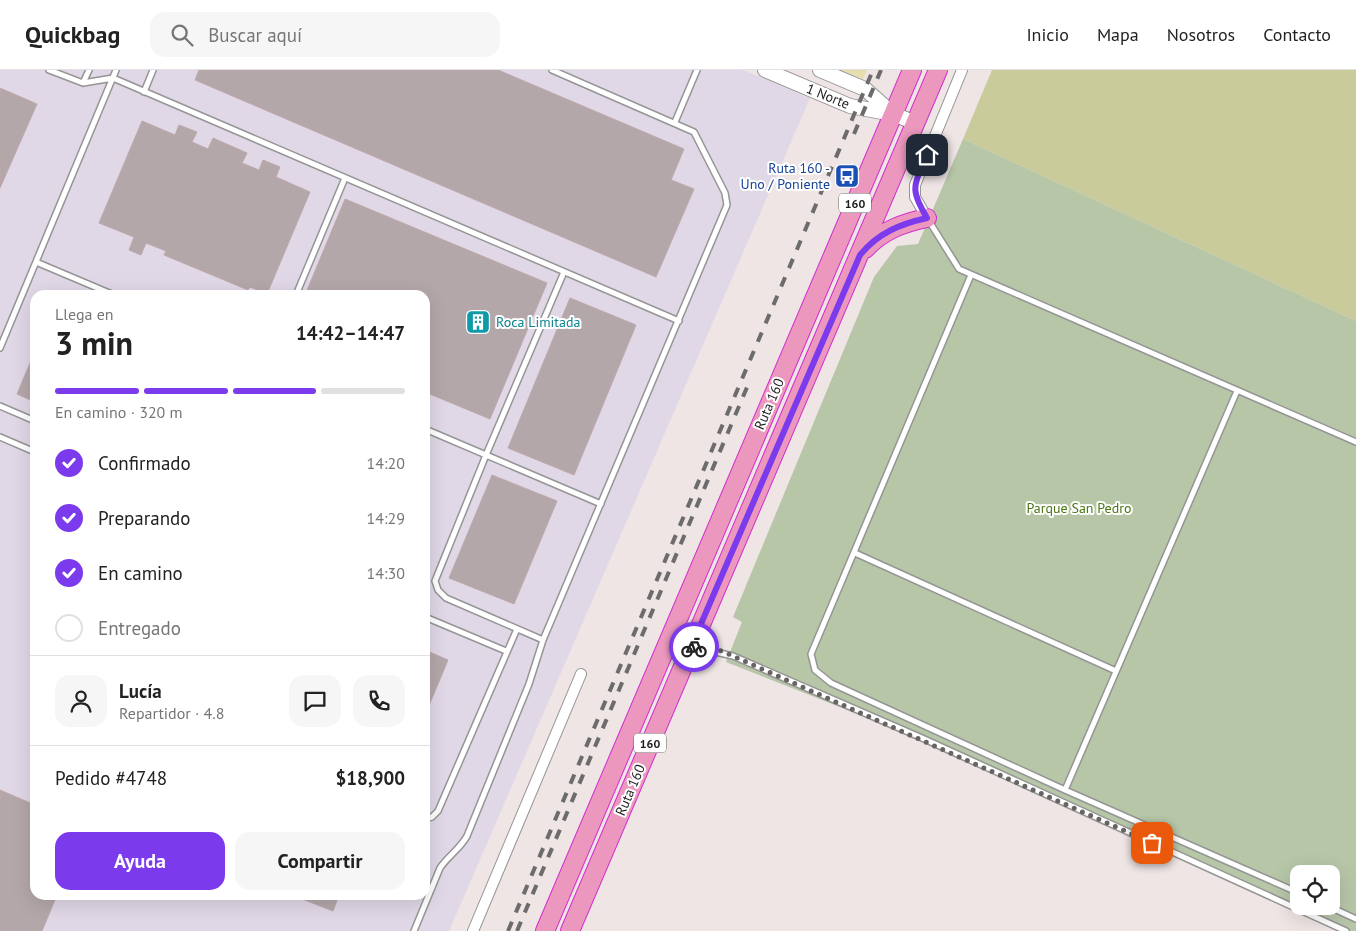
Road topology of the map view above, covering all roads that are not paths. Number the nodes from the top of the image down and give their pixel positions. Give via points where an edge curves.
1 (49, 70) edge
2 (89, 70) edge
3 (116, 70) edge
4 (153, 70) edge
5 (552, 70) edge
6 (697, 70) edge
7 (765, 70) edge
8 (820, 70) edge
9 (912, 70) edge
10 (938, 70) edge
11 (962, 70) edge
12 (113, 78) junction
13 (83, 84) junction
14 (144, 92) junction
15 (893, 114) junction
16 (675, 122) junction
17 (916, 123) junction
18 (345, 178) junction
19 (927, 218) junction
20 (860, 255) junction
21 (36, 262) junction
22 (564, 272) junction
23 (972, 275) junction
24 (102, 290) edge
25 (298, 290) edge
26 (679, 321) junction
27 (0, 348) edge
28 (1237, 392) junction
29 (0, 406) edge
30 (30, 419) edge
31 (430, 430) edge
32 (0, 437) edge
33 (1356, 442) edge
34 (30, 450) edge
35 (486, 455) junction
36 (601, 504) junction
37 (855, 553) junction
38 (430, 618) edge
39 (517, 629) junction
40 (543, 640) junction
41 (691, 647) junction
42 (506, 651) junction
43 (1116, 671) junction
44 (581, 674) dead end
45 (1065, 790) junction
46 (430, 818) edge
47 (1290, 889) edge
48 (430, 892) edge
49 (427, 900) edge
50 (1340, 911) edge
51 (1356, 918) edge
52 (414, 931) edge
53 (472, 931) edge
54 (545, 931) edge
55 (570, 931) edge
56 (1346, 931) edge

1 - 13 lane
2 - 13 lane
3 - 12 lane
4 - 14 lane
5 - 16 lane
6 - 16 lane
7 - 15 street, 1 Norte via 850,106
8 - 15 street, 1 Norte via 865,89
9 - 15 highway, Ruta 160 / 160
10 - 17 highway, Ruta 160 / 160
11 - 19 street via 915,185 915,197
12 - 13 lane
12 - 14 lane
12 - 21 lane
14 - 18 lane
15 - 17 street, 1 Norte
15 - 54 highway, Ruta 160 / 160
16 - 26 lane via 690,128 699,137 725,193 727,205
17 - 20 highway, Ruta 160 / 160
18 - 22 lane
18 - 25 lane
19 - 20 highway via 888,230
19 - 23 lane via 958,269
20 - 41 highway, Ruta 160 / 160
21 - 24 lane
21 - 27 lane
22 - 26 lane
22 - 35 lane
23 - 28 lane
23 - 37 lane
26 - 36 lane
28 - 33 lane
28 - 43 lane
29 - 30 lane
31 - 35 lane
32 - 34 lane
35 - 36 lane
35 - 39 lane via 437,572 436,585 446,598
36 - 40 lane
37 - 43 lane
37 - 45 lane via 811,654 815,670 831,683
38 - 42 lane
39 - 40 lane
39 - 42 lane
40 - 48 lane via 529,684 467,836 445,860
41 - 55 highway, Ruta 160 / 160
41 - 56 lane via 722,651 931,742
42 - 46 lane via 438,811
43 - 45 lane
44 - 53 street
45 - 47 lane
49 - 52 lane
50 - 51 lane

